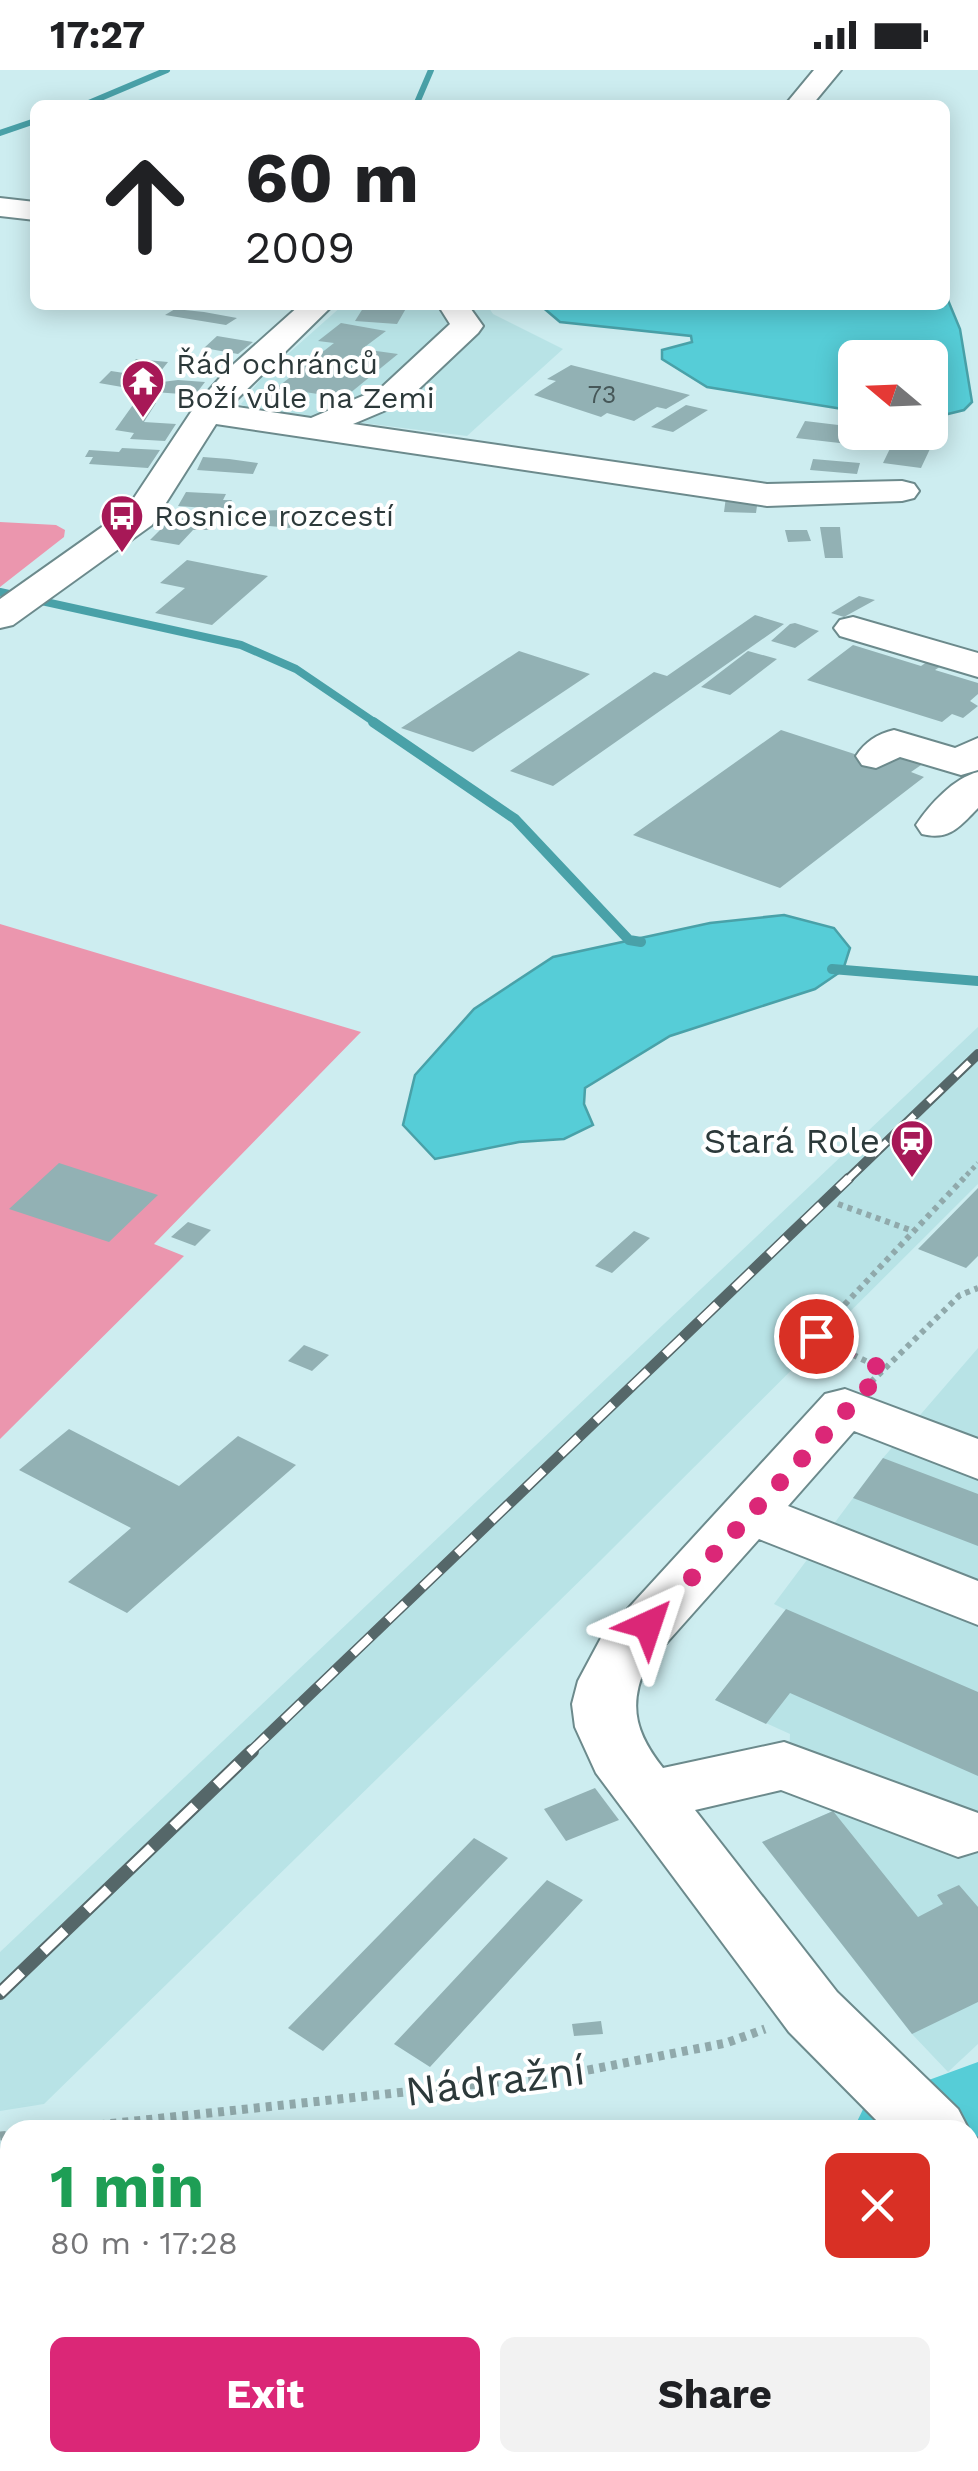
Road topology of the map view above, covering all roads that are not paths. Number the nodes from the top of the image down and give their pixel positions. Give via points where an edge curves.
1 (828, 70) edge
2 (802, 100) edge
3 (0, 207) edge
4 (30, 210) edge
5 (312, 310) edge
6 (453, 310) edge
7 (207, 413) junction
8 (314, 428) junction
9 (902, 491) dead end
10 (0, 617) edge
11 (853, 628) dead end
12 (978, 665) edge
13 (876, 756) dead end
14 (974, 770) edge
15 (937, 825) dead end
16 (978, 1460) edge
17 (750, 1513) junction
18 (978, 1604) edge
19 (648, 1796) junction
20 (958, 1832) dead end
21 (923, 2120) edge

1 - 2 street
3 - 4 street
5 - 7 street
6 - 8 street via 467,326 393,395
7 - 8 street
7 - 10 street via 138,517
8 - 9 street via 767,495
11 - 12 street
13 - 14 street via 894,742
14 - 15 street
16 - 17 street via 864,1389
17 - 18 street
17 - 19 street via 623,1653 602,1689 602,1722
19 - 20 street via 784,1766
19 - 21 street via 813,2012

